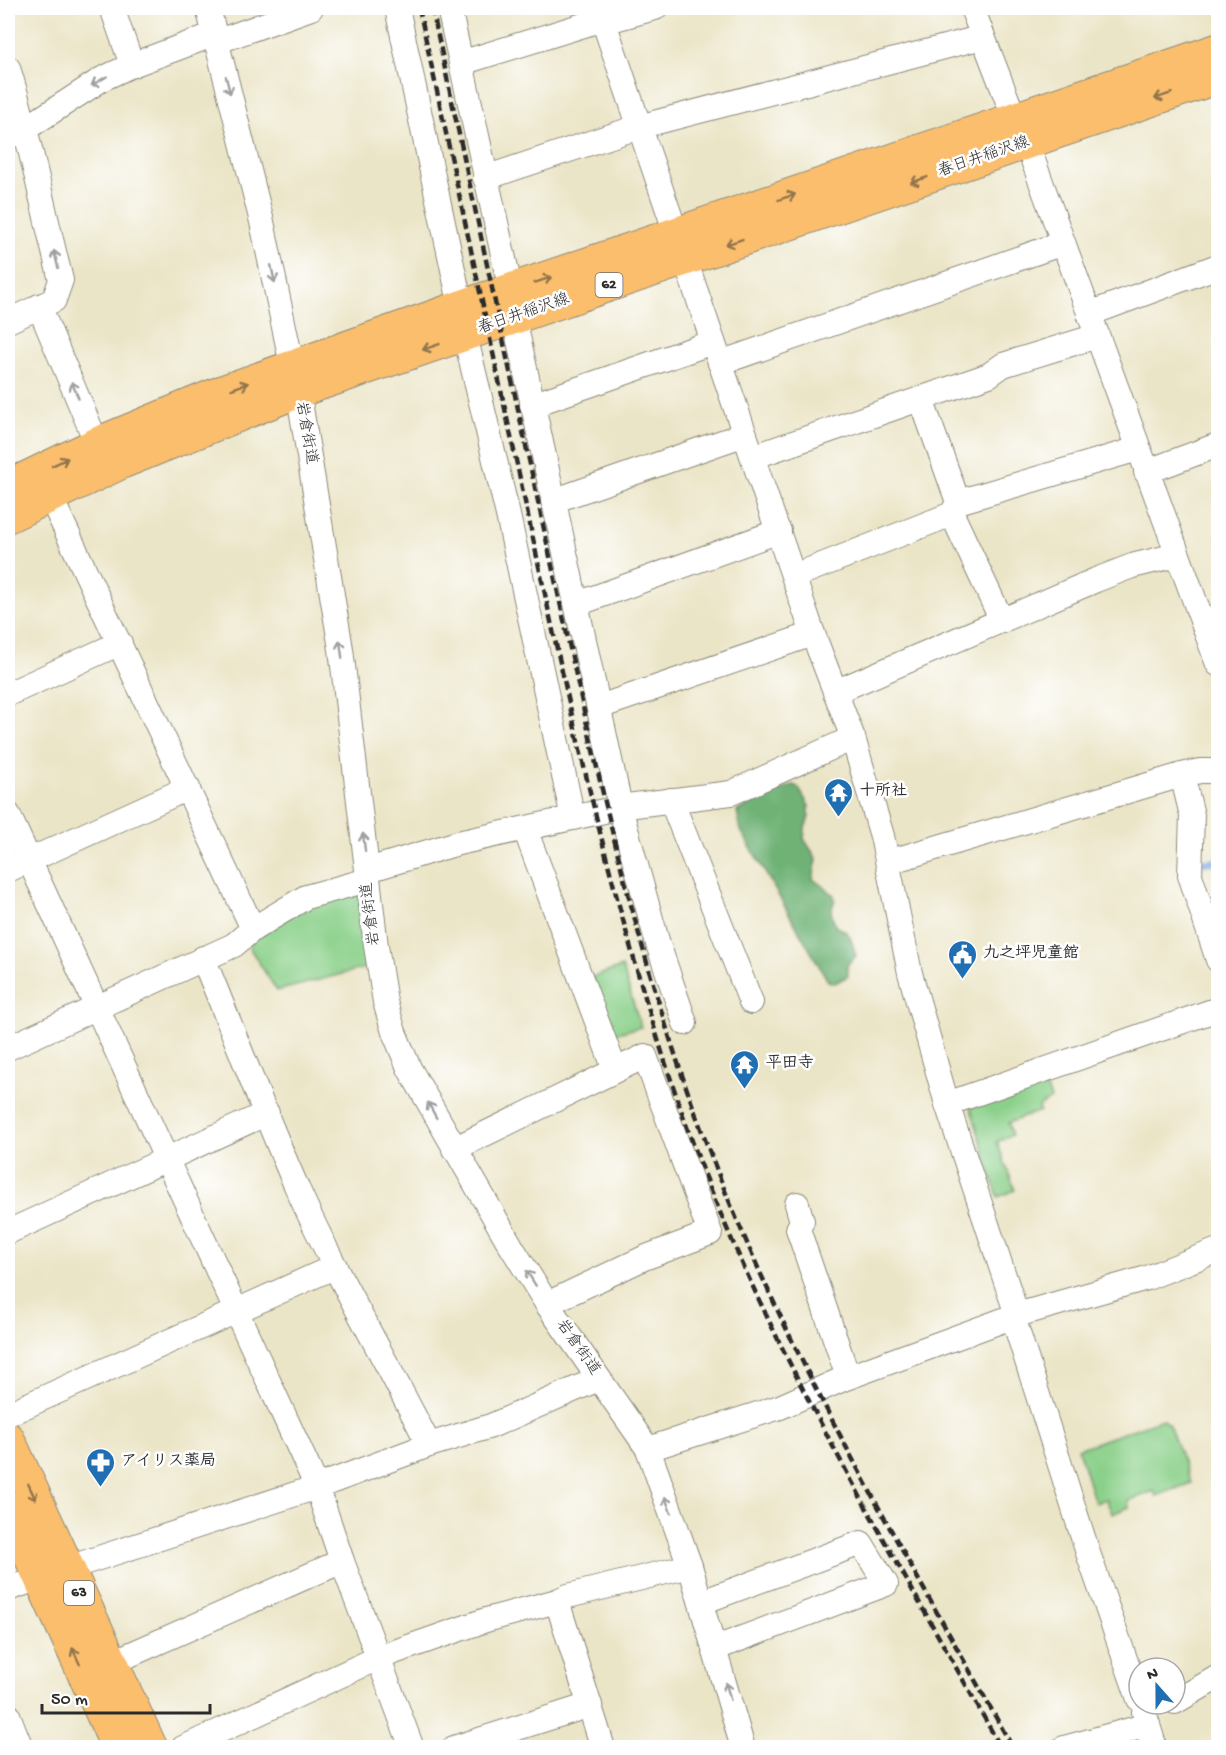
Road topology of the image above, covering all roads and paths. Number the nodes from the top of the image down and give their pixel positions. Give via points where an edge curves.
1 (112, 8) edge
2 (208, 8) edge
3 (311, 8) edge
4 (398, 8) edge
5 (449, 8) edge
6 (655, 8) edge
7 (972, 8) edge
8 (602, 16) edge
9 (983, 37) junction
10 (216, 38) junction
11 (1218, 50) edge
12 (461, 63) junction
13 (132, 65) junction
14 (8, 68) edge
15 (1218, 77) edge
16 (638, 127) junction
17 (1021, 132) junction
18 (16, 133) edge
19 (485, 178) junction
20 (1063, 243) junction
21 (681, 246) junction
22 (1218, 266) edge
23 (512, 304) junction
24 (39, 306) junction
25 (8, 321) edge
26 (463, 321) junction
27 (1093, 325) junction
28 (717, 353) junction
29 (295, 379) junction
30 (921, 399) junction
31 (532, 405) junction
32 (745, 435) junction
33 (97, 444) junction
34 (1218, 445) edge
35 (1138, 449) junction
36 (753, 457) junction
37 (1146, 472) junction
38 (8, 488) edge
39 (50, 496) junction
40 (553, 501) junction
41 (955, 508) junction
42 (8, 516) edge
43 (778, 531) junction
44 (1177, 555) junction
45 (794, 576) junction
46 (577, 604) junction
47 (1002, 621) junction
48 (813, 634) junction
49 (120, 643) junction
50 (1218, 664) edge
51 (835, 692) junction
52 (8, 694) edge
53 (599, 707) junction
54 (853, 738) junction
55 (1218, 771) edge
56 (1182, 775) junction
57 (188, 788) junction
58 (671, 800) junction
59 (621, 807) junction
60 (8, 814) edge
61 (573, 818) junction
62 (525, 829) junction
63 (888, 862) junction
64 (18, 865) edge
65 (368, 875) junction
66 (253, 929) junction
67 (203, 958) junction
68 (1218, 960) edge
69 (752, 1002) dead end
70 (97, 1007) junction
71 (1218, 1010) edge
72 (685, 1023) dead end
73 (8, 1048) edge
74 (615, 1070) junction
75 (947, 1104) junction
76 (267, 1113) junction
77 (454, 1149) junction
78 (166, 1159) junction
79 (797, 1204) dead end
80 (8, 1232) edge
81 (1218, 1250) edge
82 (334, 1267) junction
83 (547, 1304) junction
84 (237, 1311) junction
85 (1015, 1316) junction
86 (848, 1377) junction
87 (598, 1379) junction
88 (8, 1414) edge
89 (8, 1439) edge
90 (429, 1445) junction
91 (648, 1449) junction
92 (317, 1487) junction
93 (8, 1507) edge
94 (342, 1562) junction
95 (690, 1566) junction
96 (54, 1573) junction
97 (8, 1589) edge
98 (557, 1601) junction
99 (702, 1602) junction
100 (716, 1648) junction
101 (380, 1657) junction
102 (111, 1663) junction
103 (1218, 1680) edge
104 (1187, 1696) edge
105 (590, 1705) junction
106 (8, 1714) edge
107 (1146, 1719) edge
108 (21, 1748) edge
109 (118, 1748) edge
110 (151, 1748) edge
111 (183, 1748) edge
112 (412, 1748) edge
113 (454, 1748) edge
114 (603, 1748) edge
115 (743, 1748) edge
116 (1064, 1748) edge

1 - 13 street
2 - 10 street, 岩倉街道
3 - 10 street via 227,38
4 - 26 street
5 - 12 street
6 - 8 street
7 - 9 street
8 - 12 street
8 - 16 street
9 - 16 street
9 - 17 street
10 - 13 street via 207,37
10 -> 29 street, 岩倉街道 via 262,222
11 - 17 main road, 春日井稲沢線 / 62
12 - 19 street
13 -> 18 street via 102,79
14 - 18 street
15 -> 17 main road, 春日井稲沢線 / 62
16 - 19 street
16 - 21 street
17 - 20 street
17 - 21 main road, 春日井稲沢線 / 62
24 -> 18 street via 54,300 61,280
19 - 23 street
20 - 27 street
20 - 28 street
21 - 23 main road, 春日井稲沢線 / 62
21 - 28 street
22 - 27 street
23 - 26 main road, 春日井稲沢線 / 62
23 - 31 street
24 - 25 street
33 -> 24 street
26 - 29 main road, 春日井稲沢線 / 62
26 - 61 street
27 - 30 street via 989,375
27 - 35 street
28 - 31 street
28 - 32 street
33 -> 29 main road, 春日井稲沢線 / 62 via 225,391
29 - 39 main road, 春日井稲沢線 / 62
65 -> 29 street, 岩倉街道 via 341,649
30 - 36 street
30 - 41 street
31 - 40 street
32 - 36 street
32 - 40 street
38 -> 33 main road, 春日井稲沢線 / 62
34 - 37 street
35 - 37 street
35 - 41 street
36 - 43 street
37 - 44 street
39 - 42 main road, 春日井稲沢線 / 62
39 - 49 street
40 - 46 street
41 - 45 street
41 - 47 street
43 - 45 street
43 - 46 street
44 - 47 street via 1132,566
44 - 50 street
45 - 48 street
46 - 53 street
47 - 51 street
48 - 51 street
48 - 53 street
49 - 52 street
49 - 57 street
51 - 54 street
53 - 59 street
54 - 58 street via 731,793
54 - 63 street
55 - 56 street
56 - 63 street
56 - 68 street via 1192,814 1190,875
57 - 64 street
57 - 66 street
58 - 59 street
58 - 69 street
59 - 61 street
59 - 72 street via 658,944
60 - 64 street
61 - 62 street
62 - 65 street via 458,843
62 - 74 street
63 - 75 street via 910,972
64 - 70 street
65 - 66 street via 306,897
77 -> 65 street, 岩倉街道 via 409,1068 394,1032 385,1002
66 - 67 street via 234,945
67 - 70 street
67 - 76 street
70 - 73 street
70 - 78 street
71 - 75 street
74 - 77 street
74 - 83 street via 645,1056 710,1233 644,1258
75 - 85 street
76 - 78 street
76 - 82 street
83 -> 77 street, 岩倉街道
78 - 80 street
78 - 84 street
79 - 86 street via 802,1221 798,1229
81 - 85 street via 1147,1278
82 - 84 street
82 - 90 street
83 - 87 street, 岩倉街道
84 - 88 street
84 - 92 street
85 - 86 street
85 - 107 street via 1088,1553
86 - 91 street via 780,1407
87 - 90 street via 491,1426
87 - 91 street, 岩倉街道
89 -> 96 main road, 63
90 - 92 street
95 -> 91 street, 岩倉街道
92 - 94 street
92 - 96 street
93 - 96 main road, 63
94 - 101 street
94 - 102 street
95 - 98 street
95 - 99 street, 岩倉街道
96 - 97 street
96 - 102 main road, 63
109 -> 96 main road, 63
98 - 101 street via 486,1620
98 - 105 street
99 - 100 street, 岩倉街道
99 - 100 street via 861,1543 886,1584
115 -> 100 street, 岩倉街道
101 - 111 street
101 - 112 street
102 - 110 main road, 63
103 - 104 street
105 - 113 street
105 - 114 street
106 - 108 street
107 - 116 street

